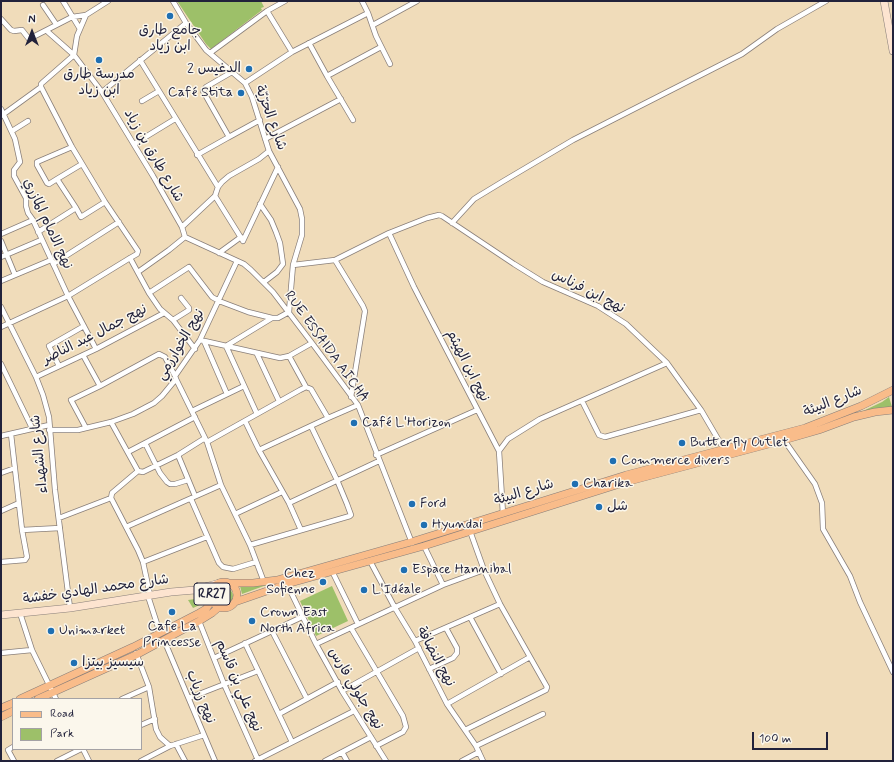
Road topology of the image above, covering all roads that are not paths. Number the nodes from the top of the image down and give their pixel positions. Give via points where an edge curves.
1 (62, 1) edge
2 (108, 1) edge
3 (173, 1) edge
4 (285, 1) edge
5 (362, 1) edge
6 (417, 1) edge
7 (826, 1) edge
8 (884, 1) edge
9 (44, 5) dead end
10 (267, 11) junction
11 (368, 13) junction
12 (86, 16) junction
13 (72, 17) junction
14 (1, 18) edge
15 (186, 23) junction
16 (56, 24) junction
17 (373, 25) junction
18 (80, 29) junction
19 (48, 30) junction
20 (309, 43) junction
21 (381, 47) junction
22 (893, 51) edge
23 (292, 52) junction
24 (210, 54) junction
25 (74, 55) junction
26 (140, 60) junction
27 (390, 64) dead end
28 (232, 72) junction
29 (327, 76) junction
30 (245, 83) junction
31 (42, 87) junction
32 (159, 91) junction
33 (102, 92) junction
34 (341, 100) junction
35 (142, 101) dead end
36 (2, 113) edge
37 (175, 119) junction
38 (260, 120) junction
39 (353, 120) dead end
40 (28, 121) dead end
41 (12, 131) junction
42 (229, 137) junction
43 (265, 139) junction
44 (134, 144) junction
45 (72, 147) junction
46 (269, 151) junction
47 (197, 155) junction
48 (82, 164) junction
49 (278, 167) junction
50 (57, 179) junction
51 (218, 187) junction
52 (215, 196) junction
53 (106, 202) junction
54 (260, 204) junction
55 (76, 208) junction
56 (33, 220) junction
57 (119, 222) junction
58 (452, 223) junction
59 (182, 227) junction
60 (38, 232) junction
61 (389, 233) junction
62 (1, 234) edge
63 (184, 237) junction
64 (242, 239) junction
65 (41, 240) junction
66 (1, 241) edge
67 (219, 253) junction
68 (7, 255) junction
69 (1, 257) edge
70 (130, 258) junction
71 (335, 260) junction
72 (237, 261) junction
73 (52, 262) junction
74 (293, 266) junction
75 (138, 272) junction
76 (15, 275) junction
77 (1, 281) edge
78 (264, 282) junction
79 (149, 293) junction
80 (68, 296) junction
81 (181, 298) dead end
82 (218, 301) junction
83 (1, 307) edge
84 (288, 312) junction
85 (164, 313) junction
86 (272, 318) junction
87 (173, 320) junction
88 (9, 323) junction
89 (84, 326) junction
90 (1, 327) edge
91 (202, 340) junction
92 (312, 343) junction
93 (226, 346) junction
94 (96, 349) junction
95 (195, 349) junction
96 (257, 354) junction
97 (83, 355) junction
98 (289, 356) junction
99 (667, 363) junction
100 (59, 366) junction
101 (2, 367) edge
102 (36, 377) junction
103 (176, 378) junction
104 (100, 386) junction
105 (244, 386) junction
106 (306, 388) junction
107 (893, 390) edge
108 (227, 394) junction
109 (351, 397) junction
110 (279, 401) junction
111 (582, 401) junction
112 (358, 405) junction
113 (477, 410) junction
114 (701, 410) junction
115 (893, 410) edge
116 (192, 411) junction
117 (257, 414) junction
118 (195, 417) junction
119 (328, 418) junction
120 (245, 421) junction
121 (111, 422) junction
122 (311, 426) junction
123 (49, 427) junction
124 (32, 428) junction
125 (86, 428) junction
126 (11, 434) junction
127 (1, 436) edge
128 (206, 440) junction
129 (784, 440) junction
130 (145, 443) junction
131 (724, 448) junction
132 (259, 450) junction
133 (499, 451) junction
134 (128, 452) junction
135 (178, 455) junction
136 (376, 455) junction
137 (728, 456) junction
138 (379, 461) junction
139 (157, 465) junction
140 (15, 468) junction
141 (138, 471) junction
142 (1, 474) edge
143 (188, 480) junction
144 (337, 480) junction
145 (221, 485) junction
146 (282, 492) junction
147 (193, 497) junction
148 (111, 498) junction
149 (19, 503) junction
150 (289, 503) junction
151 (1, 511) edge
152 (235, 514) junction
153 (503, 514) junction
154 (59, 518) junction
155 (126, 527) junction
156 (60, 528) junction
157 (22, 530) junction
158 (301, 530) junction
159 (470, 532) junction
160 (207, 537) junction
161 (250, 545) junction
162 (413, 546) junction
163 (424, 546) junction
164 (370, 561) junction
165 (1, 562) edge
166 (143, 562) junction
167 (256, 562) junction
168 (484, 570) junction
169 (332, 571) junction
170 (264, 582) junction
171 (223, 583) junction
172 (287, 584) junction
173 (443, 585) junction
174 (195, 590) junction
175 (149, 596) junction
176 (212, 598) junction
177 (235, 602) junction
178 (500, 604) junction
179 (219, 607) junction
180 (70, 608) junction
181 (395, 608) junction
182 (20, 613) junction
183 (1, 615) edge
184 (302, 617) junction
185 (470, 617) junction
186 (199, 621) junction
187 (358, 624) junction
188 (351, 628) junction
189 (446, 628) junction
190 (272, 631) junction
191 (160, 633) junction
192 (164, 640) junction
193 (415, 641) junction
194 (245, 643) junction
195 (316, 644) junction
196 (133, 646) junction
197 (419, 648) junction
198 (32, 650) junction
199 (1, 653) edge
200 (137, 655) junction
201 (530, 657) junction
202 (214, 658) junction
203 (429, 670) junction
204 (258, 671) junction
205 (377, 671) junction
206 (893, 672) edge
207 (501, 674) junction
208 (338, 682) junction
209 (224, 684) junction
210 (48, 685) junction
211 (149, 687) junction
212 (342, 691) junction
213 (54, 696) edge
214 (22, 698) edge
215 (43, 698) edge
216 (124, 698) edge
217 (189, 698) junction
218 (307, 699) junction
219 (12, 702) edge
220 (447, 704) junction
221 (1, 708) edge
222 (12, 711) edge
223 (354, 711) junction
224 (279, 714) junction
225 (543, 714) dead end
226 (1, 716) edge
227 (155, 719) junction
228 (142, 725) edge
229 (465, 730) junction
230 (204, 735) junction
231 (371, 738) junction
232 (292, 742) junction
233 (176, 744) junction
234 (170, 746) junction
235 (376, 746) junction
236 (476, 746) junction
237 (12, 748) edge
238 (80, 750) edge
239 (83, 750) edge
240 (342, 752) junction
241 (479, 752) junction
242 (256, 760) edge
243 (14, 761) edge
244 (57, 761) edge
245 (89, 761) edge
246 (141, 761) edge
247 (186, 761) edge
248 (215, 761) edge
249 (325, 761) edge
250 (347, 761) edge
251 (386, 761) edge
252 (462, 761) edge
253 (483, 761) edge

1 - 13 street
2 - 12 street
3 - 15 street, شارع الحرّيّة
4 - 10 street
5 - 11 street
6 - 17 street
7 - 58 street via 777,29 742,54 573,140 502,182 474,199
8 - 22 main road
9 - 16 street
10 - 23 street
10 - 24 street
11 - 17 street
11 - 20 street
12 - 13 street
12 - 18 street
13 - 16 street
13 - 18 street
14 - 19 street via 12,30 22,30 29,39
15 - 24 street, شارع الحرّيّة
15 - 26 street
16 - 19 street
17 - 21 street
18 - 25 street
19 - 25 street, شارع طارق بن زياد
20 - 23 street
20 - 29 street
21 - 27 street
21 - 29 street
23 - 30 street
24 - 28 street, شارع الحرّيّة
25 - 31 street via 41,84
25 - 33 street, شارع طارق بن زياد
26 - 32 street
26 - 33 street
28 - 30 street, شارع الحرّيّة
28 - 42 street via 203,90
29 - 34 street
30 - 38 street, شارع الحرّيّة
31 - 36 street
31 - 45 street
32 - 35 street
32 - 37 street
33 - 44 street, شارع طارق بن زياد
34 - 39 street
34 - 43 street
36 - 41 street
37 - 44 street
37 - 47 street
38 - 42 street
38 - 43 street, شارع الحرّيّة
40 - 41 street
41 - 56 street, نهج الامام المازري via 20,162 14,171 14,178 26,198 28,213
42 - 47 street
43 - 46 street, شارع الحرّيّة
44 - 59 street, شارع طارق بن زياد
45 - 48 street
45 - 50 street via 36,163 47,183
46 - 49 street, شارع الحرّيّة
46 - 51 street via 260,159 229,176
47 - 51 street
48 - 50 street
48 - 53 street
49 - 54 street
49 - 74 street, شارع الحرّيّة via 300,209 302,219 302,235
50 - 55 street
51 - 52 street
52 - 59 street
52 - 64 street
53 - 55 street via 81,217
53 - 57 street
54 - 64 street
54 - 78 street via 276,232 283,264
55 - 60 street
56 - 60 street, نهج الامام المازري
56 - 62 street
57 - 70 street via 138,251
57 - 73 street
58 - 61 street, نهج ابن فرناس via 439,215
58 - 99 street, نهج ابن فرناس via 543,282 611,314 633,330
59 - 63 street, شارع طارق بن زياد
60 - 65 street, نهج الامام المازري
61 - 71 street
61 - 113 street, نهج ابن الهيثم
63 - 67 street, RUE ESSAIDA AICHA
63 - 75 street
64 - 67 street
65 - 68 street
65 - 73 street, نهج الامام المازري
66 - 68 street
67 - 72 street, RUE ESSAIDA AICHA
68 - 69 street
68 - 76 street
70 - 75 street
70 - 80 street
71 - 74 street
71 - 109 street via 365,311
72 - 78 street, RUE ESSAIDA AICHA
72 - 82 street, نهج الخوارزمي
73 - 76 street
73 - 80 street, نهج الامام المازري
74 - 84 street, شارع الحرّيّة
75 - 79 street
76 - 77 street
78 - 84 street, RUE ESSAIDA AICHA
79 - 82 street via 189,267
79 - 85 street
80 - 88 street
80 - 89 street, نهج الامام المازري
81 - 87 street via 189,310
82 - 86 street
82 - 91 street, نهج الخوارزمي
83 - 88 street, شارع الشهداء
84 - 86 street via 278,318
84 - 92 street, RUE ESSAIDA AICHA
85 - 87 street
85 - 94 street, نهج جمال عبد الناصر
86 - 93 street
87 - 95 street
88 - 90 street
88 - 102 street, شارع الشهداء
89 - 94 street, نهج الامام المازري
89 - 100 street via 49,346
91 - 93 street
91 - 95 street, نهج الخوارزمي
91 - 108 street
92 - 98 street
92 - 109 street, RUE ESSAIDA AICHA
93 - 96 street
93 - 105 street
94 - 97 street, نهج جمال عبد الناصر
95 - 103 street, نهج الخوارزمي
96 - 98 street via 274,358
96 - 110 street
97 - 100 street, نهج جمال عبد الناصر
97 - 104 street
98 - 106 street
99 - 111 street
99 - 114 street, نهج ابن فرناس
100 - 102 street, نهج جمال عبد الناصر
101 - 124 street
102 - 123 street, شارع الشهداء via 49,418
103 - 104 street via 165,357 159,354
103 - 116 street
103 - 121 street, نهج الخوارزمي via 154,403
104 - 125 street via 71,400
105 - 108 street
105 - 117 street
106 - 110 street
106 - 119 street via 311,389
107 - 131 main road, شارع البيئة / RR27 via 821,423
108 - 116 street
109 - 112 street, RUE ESSAIDA AICHA
110 - 117 street
111 - 114 street via 599,435 605,437
111 - 133 street via 540,420 508,439
112 - 119 street
112 - 136 street, RUE ESSAIDA AICHA
113 - 133 street, نهج ابن الهيثم
113 - 136 street
114 - 131 street, نهج ابن فرناس
115 - 129 main road, شارع البيئة / RR27 via 854,417
116 - 118 street
117 - 120 street
118 - 128 street
118 - 130 street
119 - 122 street
120 - 128 street
120 - 132 street
121 - 125 street, نهج الخوارزمي
121 - 134 street
122 - 132 street
122 - 144 street
123 - 124 street, نهج الخوارزمي
123 - 125 street, نهج الخوارزمي via 73,430
123 - 154 street, شارع الشهداء
124 - 126 street, نهج الخوارزمي
126 - 127 street, نهج الخوارزمي
126 - 140 street
128 - 135 street
128 - 145 street
129 - 137 main road, شارع البيئة / RR27
129 - 206 street via 814,484 822,503 823,529 850,576
130 - 134 street
130 - 139 street
131 - 137 street, نهج ابن فرناس
131 - 153 main road, شارع البيئة / RR27 via 626,475
132 - 146 street
133 - 153 street, نهج ابن الهيثم
134 - 141 street
135 - 139 street
135 - 143 street
136 - 138 street, RUE ESSAIDA AICHA
137 - 159 main road, شارع البيئة / RR27 via 626,482
138 - 144 street
138 - 162 street, RUE ESSAIDA AICHA
139 - 141 street via 143,472
139 - 143 street via 160,473 170,484
140 - 142 street
140 - 149 street
141 - 148 street via 112,493
143 - 147 street
144 - 150 street
144 - 158 street via 350,516
145 - 147 street
145 - 152 street
146 - 150 street
146 - 152 street
147 - 155 street
147 - 160 street
148 - 154 street
148 - 155 street
149 - 151 street
149 - 157 street
150 - 158 street
152 - 161 street
153 - 162 main road, شارع البيئة / RR27
154 - 156 street, شارع الشهداء
155 - 166 street
156 - 157 street
156 - 180 street, شارع الشهداء
157 - 165 street via 27,558
158 - 161 street
159 - 163 main road, شارع البيئة / RR27
159 - 168 street
160 - 166 street
160 - 167 street via 223,567 233,569
161 - 167 street
162 - 163 main road, شارع البيئة / RR27
162 - 164 main road, شارع البيئة / RR27
162 - 170 main road, شارع البيئة / RR27
163 - 173 street
164 - 169 main road, شارع البيئة / RR27
164 - 181 street, نهج النضافة
166 - 175 street
167 - 170 street
168 - 173 street
168 - 178 street
169 - 172 main road, شارع البيئة / RR27
169 - 187 street
170 - 171 main road, شارع البيئة / RR27
171 - 174 main road, شارع محمد الهادي خفشة
171 - 176 main road, RR27 via 214,588
171 - 177 main road, RR27 via 231,584 237,592
172 - 177 main road, شارع البيئة / RR27
172 - 184 street, نهج جلولي فارس
173 - 181 street
174 - 175 main road, شارع محمد الهادي خفشة
174 - 176 main road via 209,593
175 - 180 main road, شارع محمد الهادي خفشة
175 - 191 street
176 - 179 main road, RR27
176 - 191 main road via 206,609
177 - 179 main road, RR27 via 228,608
178 - 185 street
178 - 201 street
179 - 186 main road
180 - 182 main road, شارع محمد الهادي خفشة
181 - 187 street
181 - 193 street, نهج النضافة
182 - 183 main road, شارع محمد الهادي خفشة
182 - 198 street
184 - 190 street
184 - 195 street, نهج جلولي فارس
185 - 189 street
185 - 207 street
186 - 192 main road
186 - 202 street, نهج علي بن قاسم
187 - 188 street
188 - 195 street
188 - 205 street
189 - 193 street
189 - 203 street via 457,648 457,653 453,658
190 - 194 street
190 - 218 street
191 - 196 main road
192 - 200 main road
192 - 217 street, نهج زرياب
193 - 197 street, نهج النضافة
194 - 202 street
194 - 204 street
195 - 208 street, نهج جلولي فارس
196 - 200 street
196 - 210 main road
197 - 203 street, نهج النضافة
197 - 205 street
198 - 199 street
198 - 210 street
200 - 211 street
200 - 213 main road
201 - 207 street
201 - 229 street via 547,684 546,690
202 - 209 street, نهج علي بن قاسم
203 - 220 street, نهج النضافة
204 - 209 street
204 - 224 street
205 - 212 street
205 - 235 street via 403,716 406,727 403,732
207 - 220 street
208 - 212 street, نهج جلولي فارس
208 - 218 street
209 - 217 street
209 - 242 street, نهج علي بن قاسم
210 - 213 street
210 - 214 main road
211 - 216 street
211 - 227 street
212 - 223 street, نهج جلولي فارس
213 - 215 main road
217 - 230 street, نهج زرياب
218 - 224 street
219 - 221 main road
220 - 229 street, نهج النضافة
222 - 226 main road
223 - 231 street, نهج جلولي فارس
223 - 232 street
224 - 232 street
225 - 236 street
227 - 228 street
227 - 234 street via 160,737
229 - 236 street, نهج النضافة
230 - 233 street
230 - 248 street, نهج زرياب
231 - 235 street, نهج جلولي فارس
231 - 240 street
232 - 242 street
233 - 234 street
233 - 247 street
234 - 246 street
235 - 251 street, نهج جلولي فارس
236 - 241 street, نهج النضافة
237 - 243 street via 9,751
238 - 244 street
239 - 245 street
240 - 249 street
240 - 250 street
241 - 252 street
241 - 253 street, نهج النضافة

